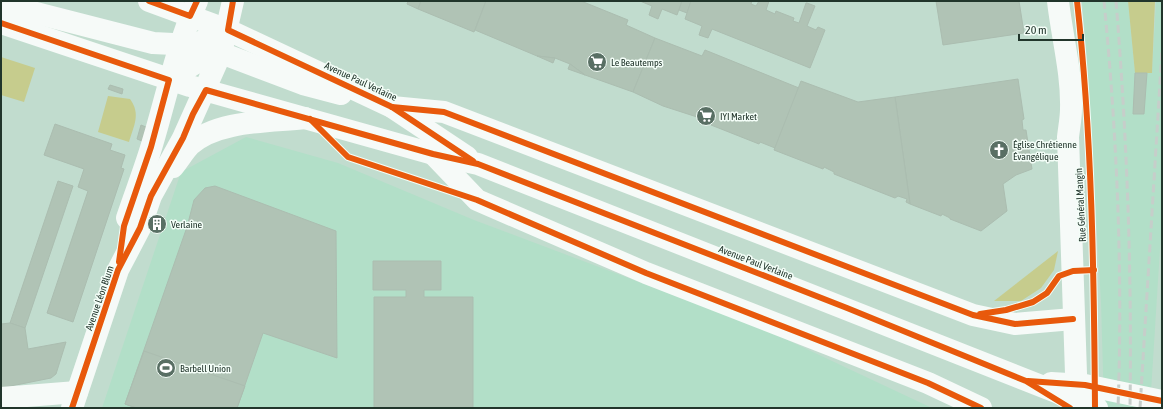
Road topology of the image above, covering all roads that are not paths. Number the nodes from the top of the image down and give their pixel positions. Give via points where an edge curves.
1 (149, 1) edge
2 (233, 1) edge
3 (1058, 1) edge
4 (1, 4) edge
5 (1, 23) edge
6 (228, 30) junction
7 (200, 35) edge
8 (169, 80) junction
9 (198, 88) junction
10 (392, 107) junction
11 (308, 118) junction
12 (433, 154) junction
13 (478, 164) junction
14 (150, 196) junction
15 (118, 270) junction
16 (1073, 319) junction
17 (1026, 381) junction
18 (1, 398) edge
19 (74, 400) edge
20 (1162, 401) edge
21 (981, 408) edge
22 (1070, 408) edge
23 (1077, 408) edge
24 (1097, 408) edge

1 - 7 street
2 - 6 street, Avenue Léon Blum
3 - 16 street, Rue Général Mangin via 1071,109 1068,137
4 - 7 street via 153,44
5 - 8 street, Avenue Paul Verlaine
6 - 7 street, Avenue Léon Blum
6 - 10 street, Avenue Paul Verlaine
7 - 8 street, Avenue Léon Blum
7 - 9 street, Avenue Léon Blum
7 - 9 street
7 - 10 street via 303,84
8 - 9 street, Avenue Paul Verlaine
8 - 15 street, Avenue Léon Blum via 151,147 124,226
9 - 11 street, Avenue Paul Verlaine
9 - 14 street, Avenue Léon Blum via 193,114 183,138
10 - 13 street, Avenue Paul Verlaine
10 - 16 street via 444,112 973,315 1015,324
11 - 12 street, Avenue Paul Verlaine
11 - 14 street via 234,126 206,134 190,145
12 - 13 street, Avenue Paul Verlaine
12 - 21 street via 477,200 646,273 928,383
13 - 17 street, Avenue Paul Verlaine
14 - 15 street, Avenue Léon Blum via 140,228
15 - 19 street, Avenue Léon Blum
16 - 23 street, Rue Général Mangin
17 - 20 street via 1085,386
17 - 22 street
17 - 24 street
18 - 19 street

